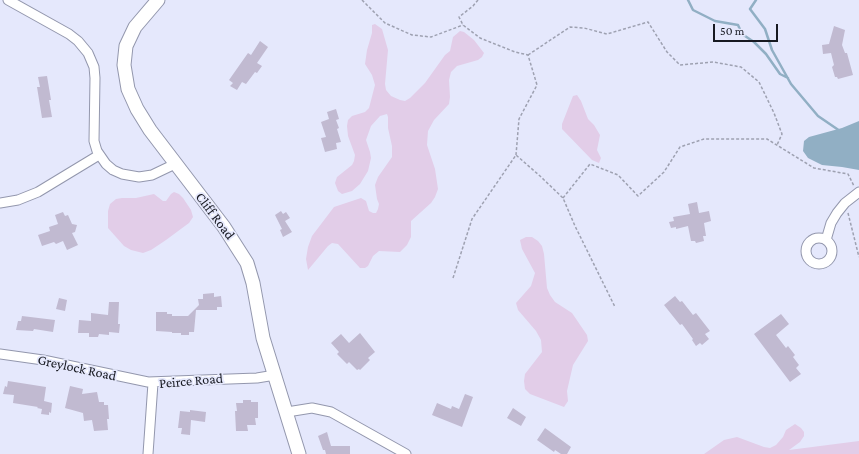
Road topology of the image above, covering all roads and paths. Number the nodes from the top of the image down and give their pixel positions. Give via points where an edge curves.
1 (8, 0) edge
2 (158, 0) edge
3 (362, 0) edge
4 (478, 0) edge
5 (463, 25) junction
6 (528, 55) junction
7 (777, 146) junction
8 (99, 155) junction
9 (516, 155) junction
10 (175, 164) junction
11 (858, 192) edge
12 (563, 198) junction
13 (0, 203) edge
14 (845, 203) junction
15 (826, 240) dead end
16 (859, 257) edge
17 (453, 278) dead end
18 (615, 307) dead end
19 (0, 354) edge
20 (275, 375) junction
21 (153, 383) junction
22 (287, 412) junction
23 (148, 454) edge
24 (299, 454) edge
25 (406, 454) edge

1 - 8 street via 69,34 88,53 94,72 93,136
2 - 10 street, Cliff Road via 138,22 130,36 126,46 124,71 128,89 137,109
3 - 5 path via 385,23 412,35 431,37
4 - 5 path via 459,17
5 - 6 path via 480,38
6 - 7 path via 570,27 606,34 648,22 667,52 680,65 713,62 741,66 759,82 782,134
6 - 9 path via 537,86 519,119
7 - 11 path via 814,168 848,174
7 - 12 path via 767,138 704,139 680,146 664,172 638,196 618,175 590,164
8 - 10 street via 113,170 130,177 148,176
8 - 13 street via 38,192 18,200
9 - 12 path
9 - 17 path via 472,219
10 - 20 street, Cliff Road via 224,227 247,263 261,331
11 - 14 street
12 - 18 path
14 - 15 street via 837,213
14 - 16 path
19 - 21 street, Greylock Road
20 - 21 street, Peirce Road
20 - 22 street, Cliff Road
21 - 23 street, Peirce Road
22 - 24 street, Cliff Road
22 - 25 street via 312,408 332,412

